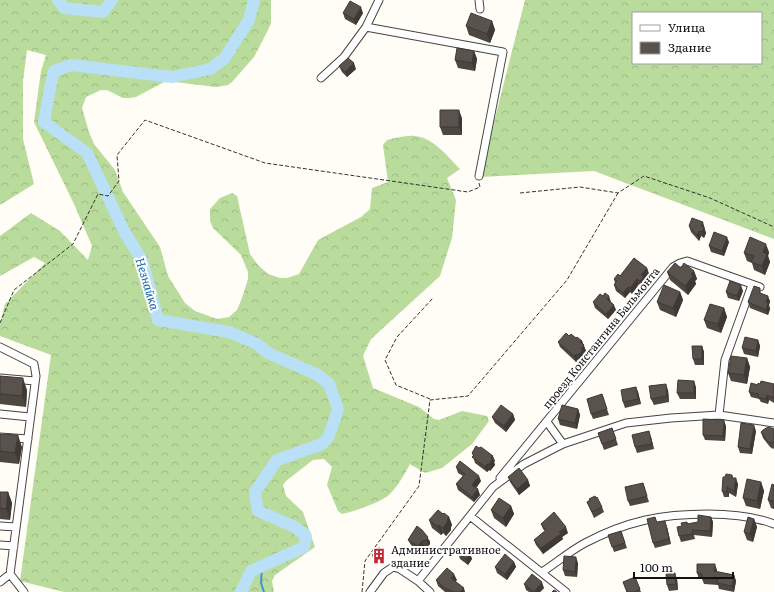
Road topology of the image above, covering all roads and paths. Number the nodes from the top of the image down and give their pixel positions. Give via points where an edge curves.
1 (379, 0) edge
2 (479, 0) edge
3 (480, 9) dead end
4 (366, 27) junction
5 (321, 78) dead end
6 (479, 176) joint
7 (520, 193) dead end
8 (618, 193) junction
9 (774, 226) edge
10 (752, 284) junction
11 (760, 287) edge
12 (433, 298) dead end
13 (0, 323) edge
14 (0, 347) edge
15 (0, 378) edge
16 (35, 381) junction
17 (430, 400) junction
18 (0, 414) edge
19 (719, 415) junction
20 (30, 417) junction
21 (547, 422) junction
22 (774, 423) edge
23 (0, 437) edge
24 (28, 439) junction
25 (563, 444) junction
26 (493, 487) junction
27 (470, 516) junction
28 (774, 524) edge
29 (0, 526) edge
30 (16, 527) junction
31 (0, 545) edge
32 (14, 546) junction
33 (542, 572) junction
34 (10, 574) junction
35 (418, 581) junction
36 (0, 582) edge
37 (24, 592) edge
38 (362, 592) edge
39 (370, 592) edge
40 (430, 592) edge
41 (566, 592) edge

1 - 4 street
2 - 3 street
4 - 5 street via 344,57
4 - 6 street via 503,52
6 - 13 path via 480,187 468,192 265,163 145,120 117,155 119,181 108,196 98,194 73,244 14,290
7 - 8 path via 580,187
8 - 9 path via 644,176 710,198
8 - 17 path via 567,280 468,396
10 - 11 street, проезд Константина Бальмонта
10 - 19 street via 725,360
10 - 21 street, проезд Константина Бальмонта via 687,261 673,267
12 - 17 path via 397,338 385,360 396,385
14 - 16 street via 34,364
15 - 16 street
16 - 20 street
17 - 38 path via 419,486 365,560
18 - 20 street
19 - 22 street
19 - 25 street via 626,423
20 - 24 street
21 - 25 street
21 - 26 street, проезд Константина Бальмонта
23 - 24 street
24 - 30 street
25 - 26 street via 524,464
26 - 27 street
27 - 33 street
27 - 35 street
28 - 33 street via 726,514 685,514 649,518 625,525 584,543
29 - 30 street
30 - 32 street
31 - 32 street
32 - 34 street
33 - 41 street
34 - 36 street
34 - 37 street
35 - 39 street via 393,567 384,573
35 - 40 street

